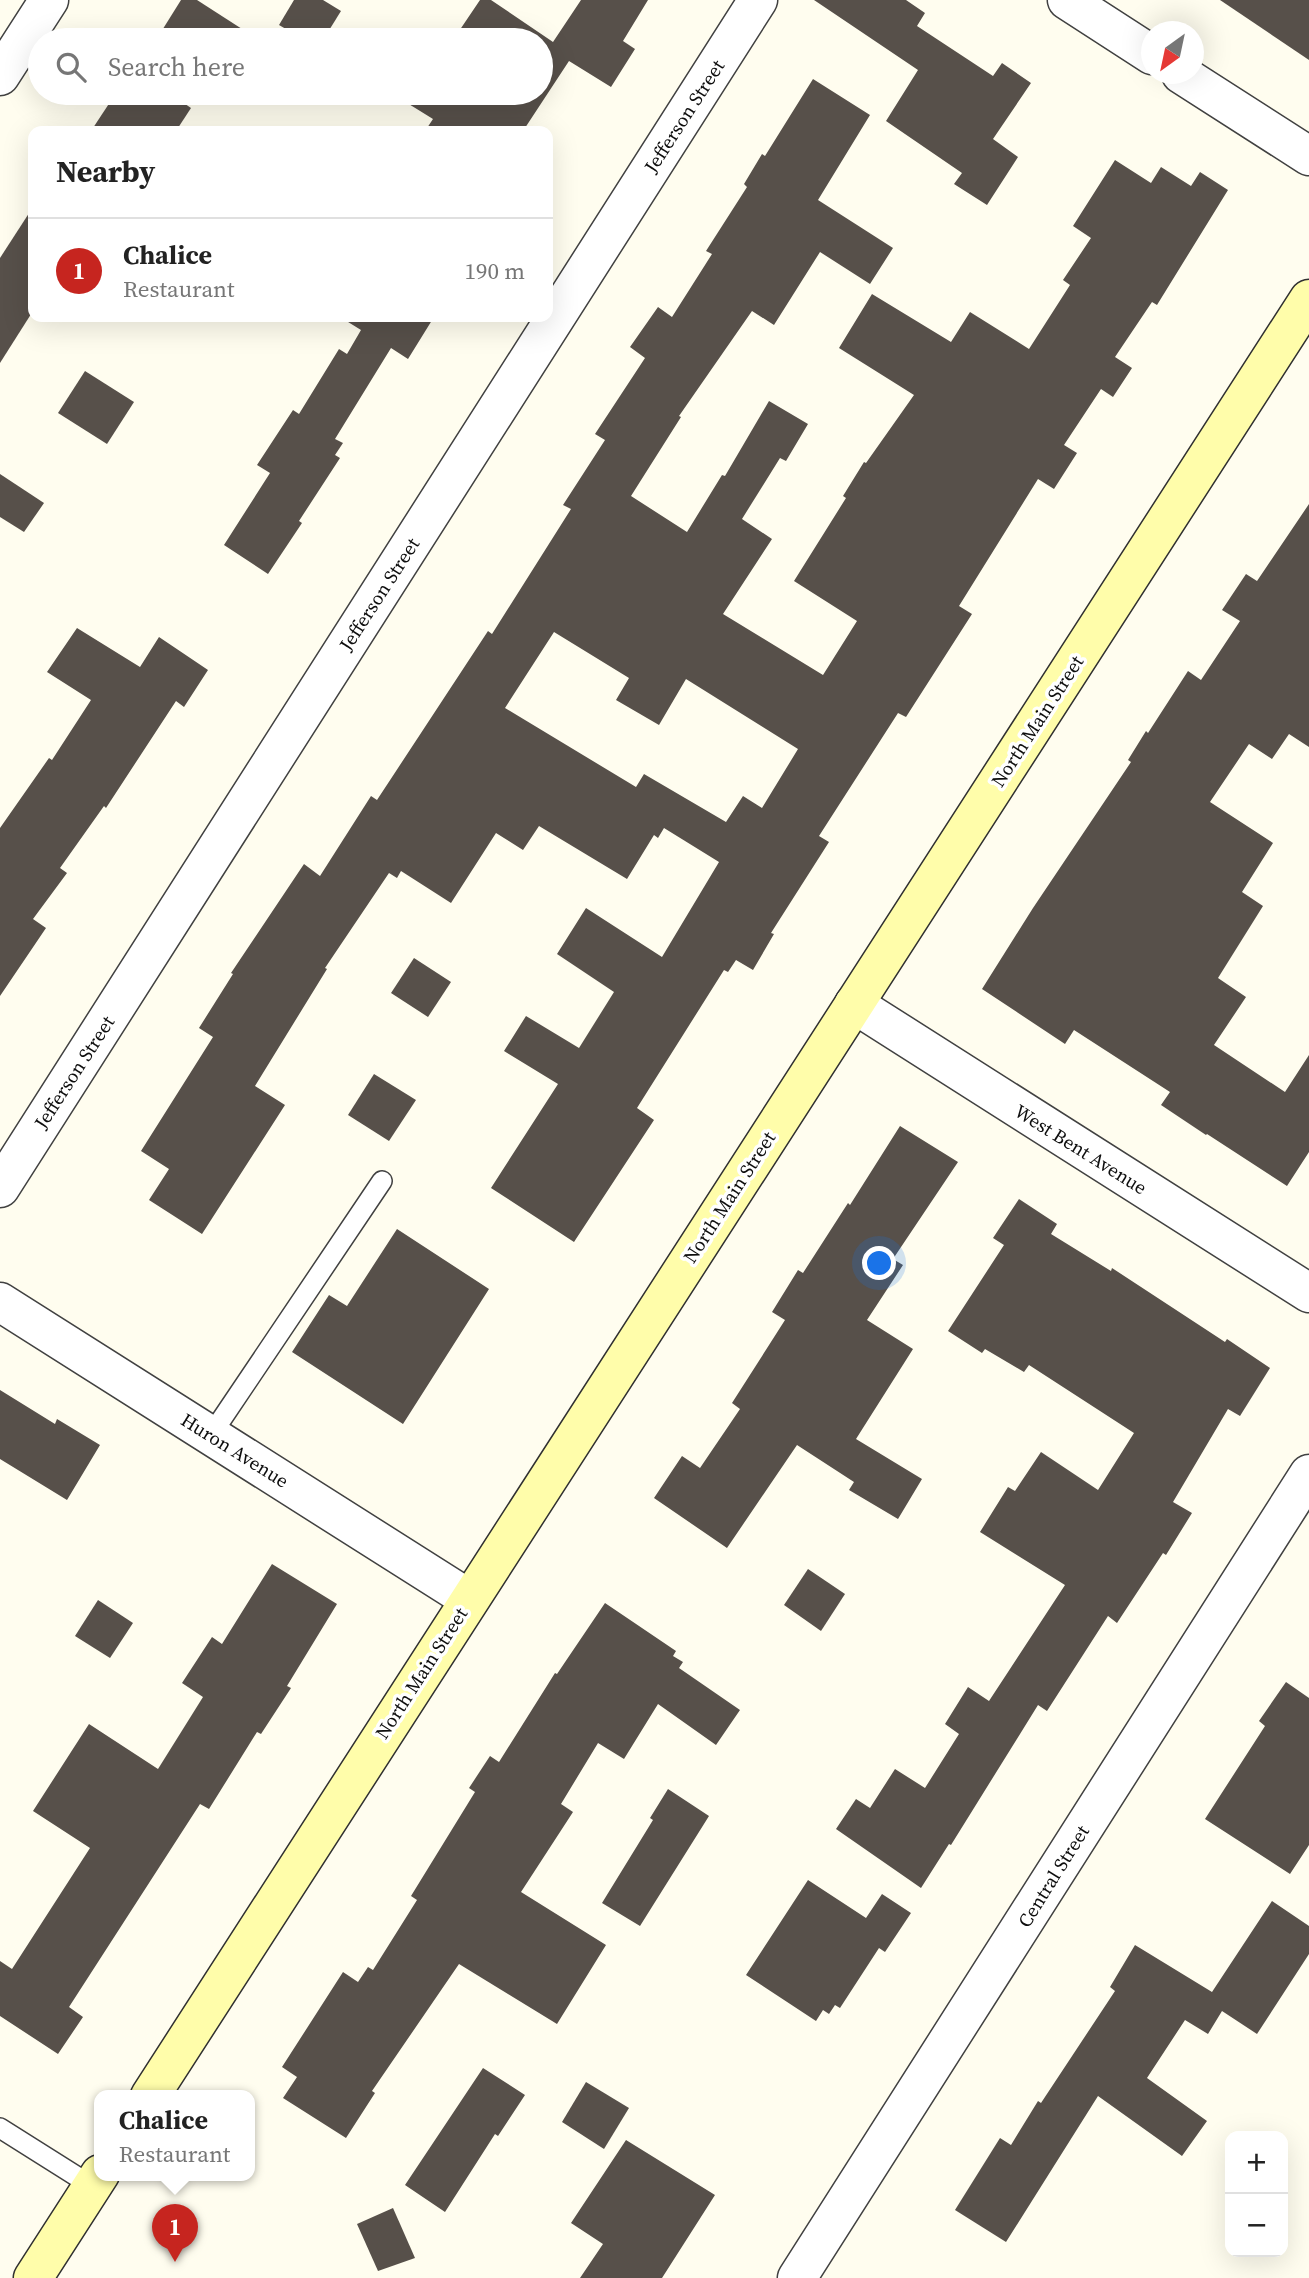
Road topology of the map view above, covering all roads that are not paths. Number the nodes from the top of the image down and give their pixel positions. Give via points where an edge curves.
1 (49, 0) edge
2 (758, 0) edge
3 (1067, 0) edge
4 (31, 28) edge
5 (28, 33) edge
6 (1141, 48) edge
7 (0, 76) edge
8 (1197, 84) edge
9 (1309, 156) edge
10 (1309, 299) edge
11 (553, 321) edge
12 (553, 322) edge
13 (854, 1004) junction
14 (382, 1181) dead end
15 (0, 1188) edge
16 (1309, 1293) edge
17 (0, 1302) edge
18 (211, 1434) junction
19 (1309, 1474) edge
20 (469, 1599) junction
21 (154, 2090) edge
22 (0, 2128) edge
23 (94, 2179) edge
24 (95, 2181) edge
25 (33, 2278) edge
26 (797, 2278) edge

1 - 4 street
2 - 11 street, Jefferson Street
3 - 6 street
5 - 7 street
8 - 9 street
10 - 13 main road, North Main Street
12 - 15 street, Jefferson Street
13 - 16 street, West Bent Avenue
13 - 20 main road, North Main Street
14 - 18 lane
17 - 18 street, Huron Avenue
18 - 20 street, Huron Avenue
19 - 26 street, Central Street
20 - 21 main road, North Main Street
22 - 23 lane
24 - 25 main road

